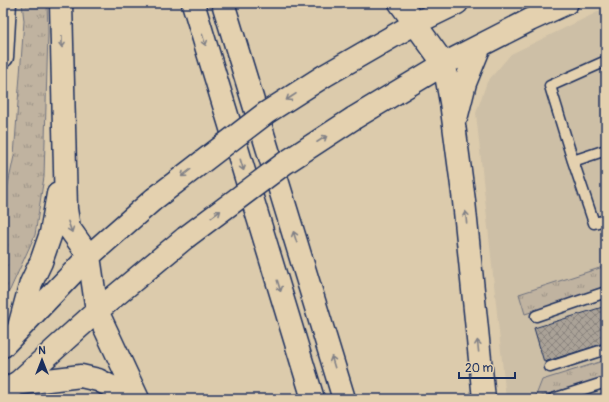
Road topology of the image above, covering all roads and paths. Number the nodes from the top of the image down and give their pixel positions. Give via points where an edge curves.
1 (6, 3) edge
2 (62, 3) edge
3 (193, 3) edge
4 (223, 3) edge
5 (400, 3) edge
6 (457, 3) edge
7 (567, 3) edge
8 (416, 24) junction
9 (480, 46) junction
10 (3, 57) edge
11 (606, 61) edge
12 (444, 64) junction
13 (454, 126) junction
14 (606, 150) edge
15 (64, 151) junction
16 (573, 161) junction
17 (606, 220) edge
18 (89, 256) junction
19 (606, 292) edge
20 (97, 311) junction
21 (536, 316) dead end
22 (20, 327) junction
23 (3, 346) edge
24 (606, 349) edge
25 (550, 367) dead end
26 (606, 382) edge
27 (9, 390) edge
28 (132, 399) edge
29 (138, 399) edge
30 (313, 399) edge
31 (344, 399) edge
32 (484, 399) edge
33 (553, 399) edge

1 - 10 street
2 -> 15 main road
3 -> 30 main road
31 -> 4 main road
5 - 8 main road
6 - 8 main road
7 - 9 main road
8 - 12 main road
8 -> 18 main road, bridge via 324,76 266,113 154,199
9 - 12 main road
9 - 13 main road via 465,83
11 - 16 lane via 550,86
12 - 13 main road
20 -> 12 main road, bridge via 184,238 285,163
32 -> 13 main road
14 - 16 lane
15 -> 18 main road via 69,228
15 - 22 main road via 51,234 31,283
16 - 17 lane via 594,223
18 - 20 main road
18 - 22 main road
19 - 21 lane
20 - 27 main road
20 - 29 main road
22 - 23 main road
24 - 25 lane
26 - 33 lane
27 - 28 main road via 81,376 98,380

